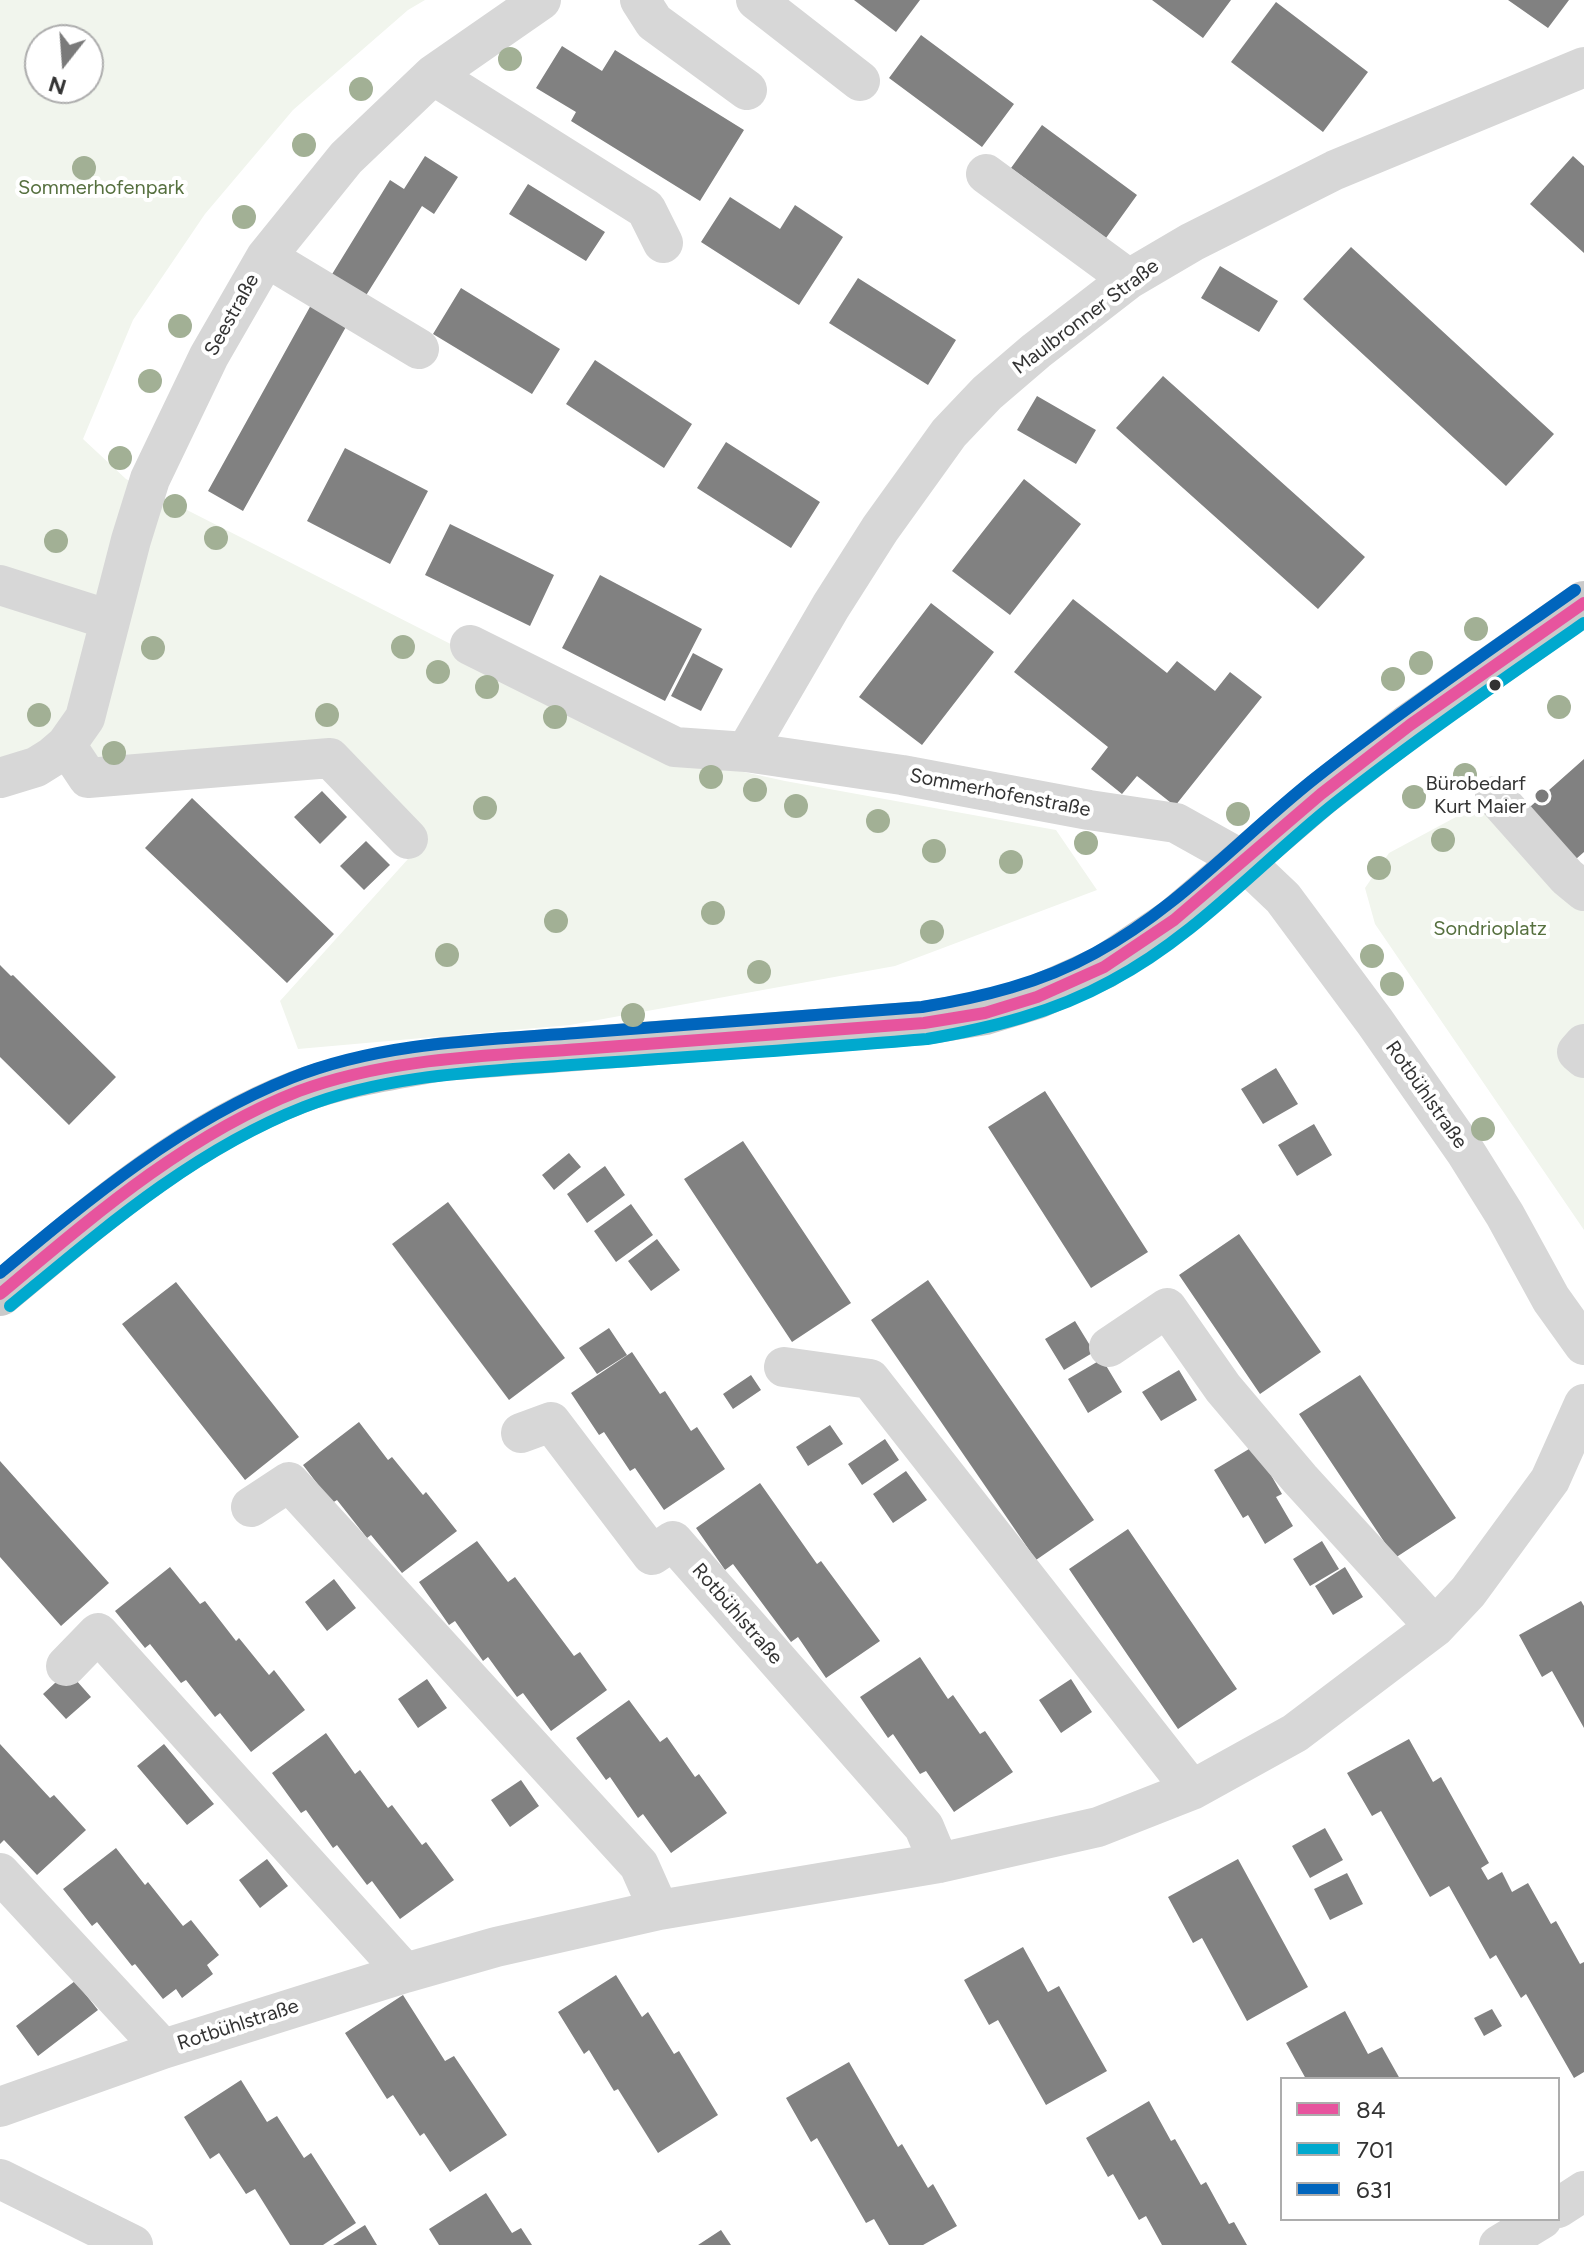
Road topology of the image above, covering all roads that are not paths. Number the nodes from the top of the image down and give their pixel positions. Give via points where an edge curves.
1 (541, 0) edge
2 (640, 0) edge
3 (756, 0) edge
4 (1584, 67) edge
5 (433, 75) junction
6 (860, 81) dead end
7 (747, 90) dead end
8 (986, 174) dead end
9 (663, 243) dead end
10 (266, 257) junction
11 (1129, 279) junction
12 (419, 349) dead end
13 (0, 585) edge
14 (1584, 603) edge
15 (110, 620) junction
16 (470, 645) dead end
17 (66, 745) junction
18 (746, 752) junction
19 (0, 778) edge
20 (1495, 796) dead end
21 (408, 839) dead end
22 (1244, 861) junction
23 (1584, 891) edge
24 (1584, 1044) edge
25 (1584, 1058) edge
26 (0, 1294) edge
27 (1584, 1345) edge
28 (1109, 1347) dead end
29 (784, 1367) dead end
30 (1584, 1404) edge
31 (521, 1433) dead end
32 (251, 1507) dead end
33 (1435, 1627) junction
34 (66, 1666) dead end
35 (1192, 1790) junction
36 (939, 1863) junction
37 (0, 1873) edge
38 (659, 1910) junction
39 (405, 1973) junction
40 (163, 2049) junction
41 (0, 2107) edge
42 (0, 2179) edge
43 (1584, 2191) edge
44 (1560, 2207) edge
45 (1539, 2221) edge
46 (133, 2245) edge
47 (1499, 2245) edge

1 - 5 street, Seestraße
2 - 7 street via 654,22
3 - 6 street
4 - 11 street, Maulbronner Straße via 1335,170
5 - 9 street via 646,209
5 - 10 street, Seestraße via 346,158
8 - 11 street
10 - 12 street
10 - 15 street, Seestraße via 209,356 150,479
11 - 18 street, Maulbronner Straße via 987,393 949,433 872,542
13 - 15 street
14 - 22 main road via 1410,725
15 - 17 street via 85,718
16 - 18 street, Sommerhofenstraße via 675,747
17 - 19 street via 36,767
17 - 21 street via 88,778 330,758
18 - 22 street, Sommerhofenstraße via 1176,823
20 - 23 street
22 - 26 main road via 1174,920 1104,967 985,1013 924,1023 442,1059 300,1091 184,1149
22 - 27 street, Rotbühlstraße via 1283,898 1375,1022 1465,1151 1551,1299
24 - 25 street via 1577,1052
28 - 33 street via 1167,1308 1223,1388
29 - 35 street via 870,1379
30 - 33 street, Rotbühlstraße via 1550,1480 1468,1592
31 - 36 street, Rotbühlstraße via 551,1422 652,1555 673,1541 924,1827
32 - 38 street via 289,1482 639,1865
33 - 35 street, Rotbühlstraße via 1295,1733
34 - 39 street via 98,1633
35 - 36 street, Rotbühlstraße via 1098,1827
36 - 38 street, Rotbühlstraße
37 - 40 street, Rotbühlstraße
38 - 39 street, Rotbühlstraße
39 - 40 street, Rotbühlstraße
40 - 41 street, Rotbühlstraße
42 - 46 street
43 - 44 street
45 - 47 street

